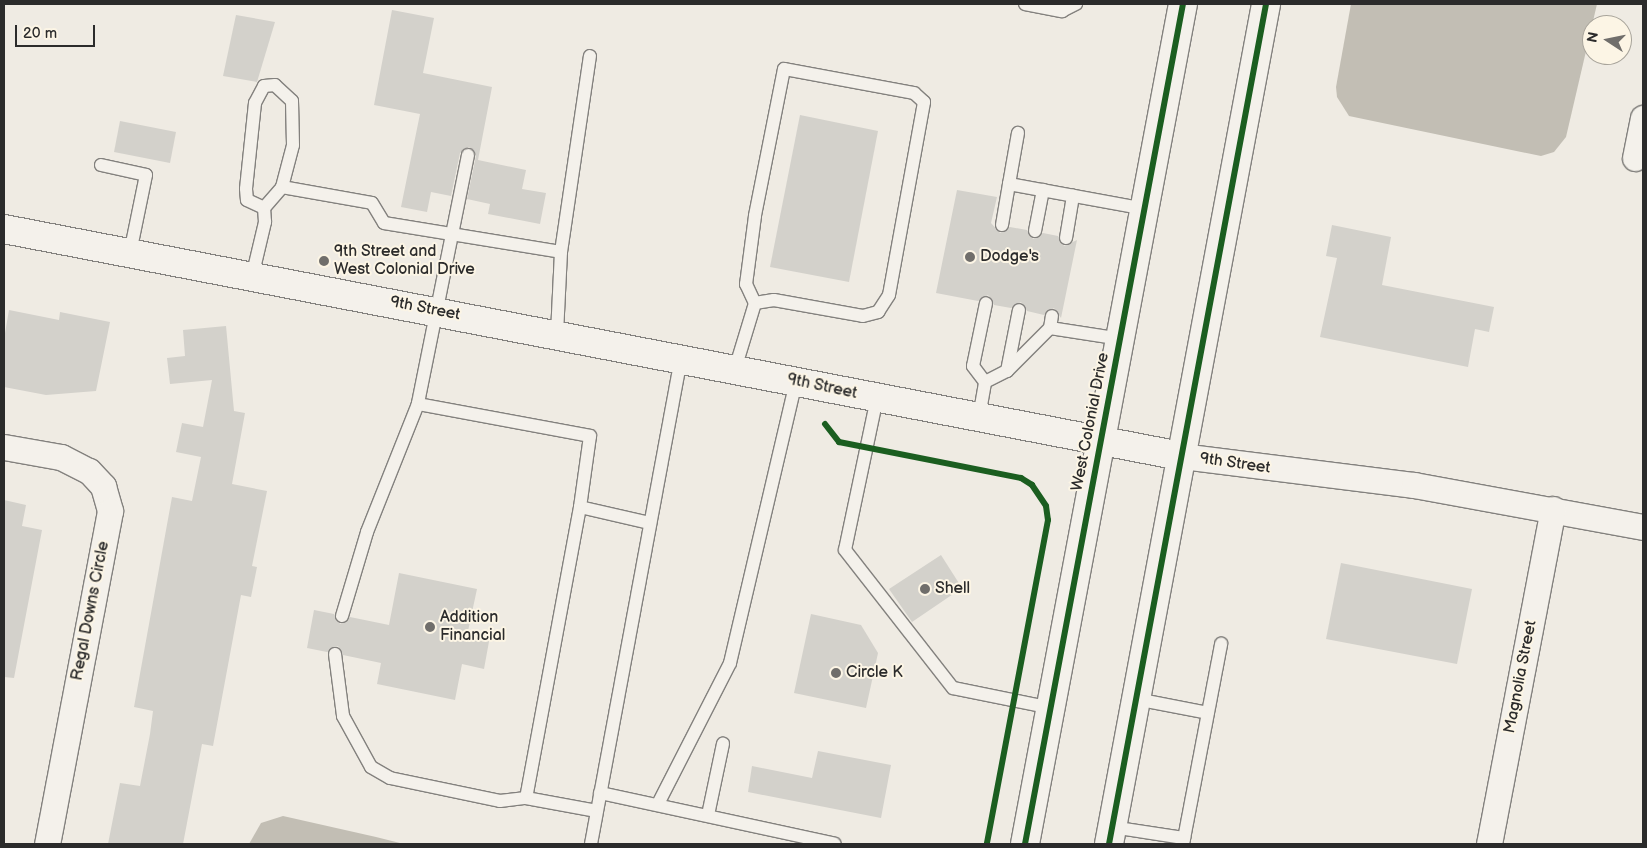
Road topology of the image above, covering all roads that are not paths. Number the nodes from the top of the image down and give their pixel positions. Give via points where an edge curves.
1 (1025, 4) edge
2 (1076, 4) edge
3 (1183, 4) edge
4 (1266, 4) edge
5 (590, 56) dead end
6 (1643, 118) edge
7 (1018, 133) dead end
8 (468, 155) dead end
9 (1635, 158) dead end
10 (101, 165) dead end
11 (1009, 184) junction
12 (282, 187) junction
13 (1043, 190) junction
14 (1073, 196) junction
15 (264, 208) junction
16 (1145, 209) junction
17 (1002, 225) dead end
18 (4, 229) edge
19 (1034, 231) dead end
20 (455, 234) junction
21 (1066, 238) dead end
22 (561, 252) junction
23 (130, 253) junction
24 (252, 277) junction
25 (755, 303) junction
26 (986, 303) dead end
27 (1019, 310) dead end
28 (438, 312) junction
29 (557, 334) junction
30 (1121, 339) junction
31 (681, 358) junction
32 (735, 369) junction
33 (1007, 371) junction
34 (796, 382) junction
35 (985, 382) junction
36 (877, 398) junction
37 (418, 404) junction
38 (979, 417) junction
39 (1102, 441) junction
40 (4, 447) edge
41 (1181, 456) junction
42 (580, 507) junction
43 (1553, 509) junction
44 (650, 523) junction
45 (1643, 528) edge
46 (342, 616) dead end
47 (1221, 644) dead end
48 (335, 654) dead end
49 (1136, 699) junction
50 (1050, 708) junction
51 (1208, 713) junction
52 (723, 744) dead end
53 (600, 793) junction
54 (526, 798) junction
55 (658, 804) junction
56 (597, 811) junction
57 (708, 814) junction
58 (1110, 836) edge
59 (1184, 841) edge
60 (47, 844) edge
61 (591, 844) edge
62 (835, 844) edge
63 (1025, 844) edge
64 (1489, 844) edge

1 - 2 lane via 1062,11
3 - 16 main road, West Colonial Drive
4 - 41 main road
5 - 22 lane
6 - 9 street
7 - 11 lane
8 - 20 lane
10 - 23 lane via 146,175
11 - 13 lane
11 - 17 lane
12 - 15 lane
12 - 15 lane via 294,145 292,101 275,85 264,86 255,103 246,189 247,200
12 - 20 lane via 372,203 384,223 440,236
13 - 14 lane
13 - 19 lane
14 - 16 lane
14 - 21 lane
15 - 24 lane via 265,222
16 - 30 main road, West Colonial Drive
18 - 23 main road, 9th Street
20 - 22 lane
20 - 28 lane
22 - 29 lane
23 - 24 main road, 9th Street
24 - 28 main road, 9th Street
25 - 25 lane via 774,300 863,316 878,312 889,295 924,102 914,93 784,69 753,226 746,284
25 - 32 lane
26 - 35 lane via 973,366
27 - 33 lane
28 - 29 main road, 9th Street
28 - 37 lane
29 - 31 main road, 9th Street
30 - 33 lane via 1051,322
30 - 39 main road, West Colonial Drive
31 - 32 main road, 9th Street
31 - 44 lane
32 - 34 main road, 9th Street
33 - 35 lane
34 - 36 main road, 9th Street
34 - 55 lane via 730,663
35 - 38 lane
36 - 38 main road, 9th Street
36 - 50 lane via 845,550 953,688
37 - 42 lane via 590,436
37 - 46 lane via 367,532
38 - 39 main road, 9th Street
39 - 41 main road, 9th Street
39 - 50 main road, West Colonial Drive
40 - 60 street, Regal Downs Circle via 61,457 89,471 103,486 110,512
41 - 43 street, 9th Street via 1414,485
41 - 49 main road
42 - 44 lane
42 - 54 lane
43 - 45 street, 9th Street
43 - 64 street, Magnolia Street
44 - 53 lane
47 - 51 lane
48 - 54 lane via 344,716 371,767 390,778 500,801
49 - 51 lane
49 - 58 main road
50 - 63 main road, West Colonial Drive
51 - 59 lane
52 - 57 lane
53 - 55 lane
53 - 56 lane
54 - 56 lane
55 - 57 lane
56 - 61 lane
57 - 62 lane
58 - 59 lane

